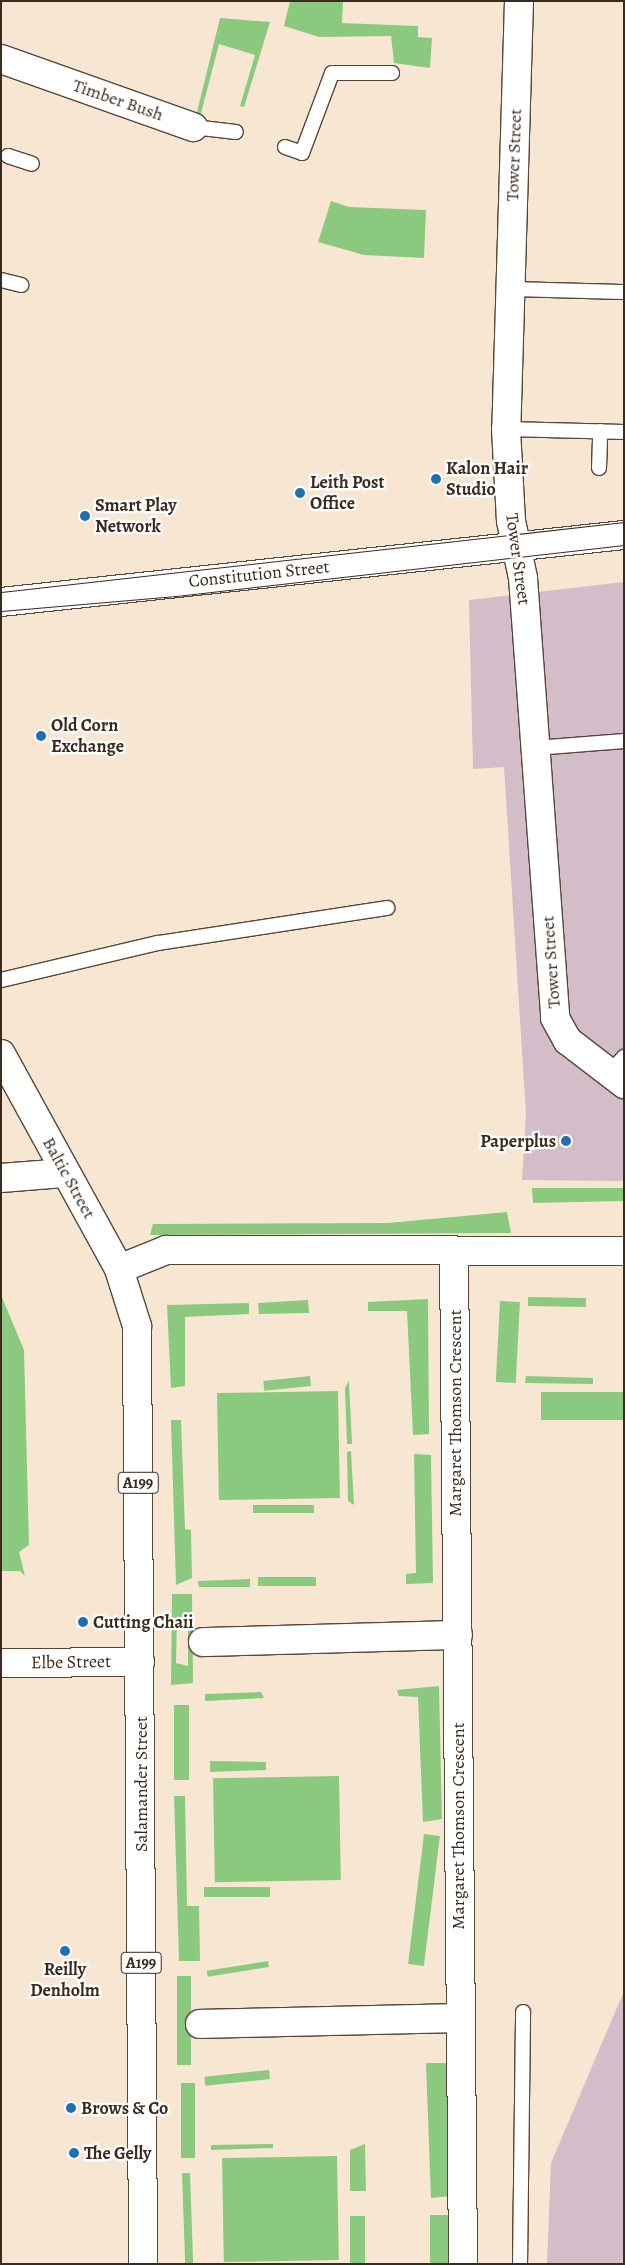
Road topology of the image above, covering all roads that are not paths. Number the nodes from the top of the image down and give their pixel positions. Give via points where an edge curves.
1 (519, 1) edge
2 (1, 59) edge
3 (392, 73) dead end
4 (194, 127) joint
5 (236, 132) dead end
6 (285, 147) dead end
7 (8, 156) dead end
8 (32, 164) dead end
9 (1, 280) edge
10 (21, 285) dead end
11 (510, 289) junction
12 (624, 292) edge
13 (506, 429) junction
14 (600, 431) junction
15 (624, 432) edge
16 (599, 468) dead end
17 (624, 535) edge
18 (517, 548) junction
19 (1, 602) edge
20 (624, 741) edge
21 (536, 748) junction
22 (387, 908) dead end
23 (1, 980) edge
24 (1, 1054) edge
25 (619, 1071) edge
26 (65, 1173) junction
27 (1, 1178) edge
28 (624, 1251) edge
29 (454, 1252) junction
30 (119, 1269) junction
31 (132, 1304) joint
32 (458, 1634) junction
33 (203, 1642) dead end
34 (140, 1662) junction
35 (1, 1663) edge
36 (523, 2012) dead end
37 (458, 2018) junction
38 (200, 2024) dead end
39 (143, 2264) edge
40 (463, 2264) edge
41 (520, 2264) edge

1 - 11 street, Tower Street
2 - 4 street, Timber Bush
3 - 6 lane via 332,73 302,152
4 - 5 lane, Timber Bush
7 - 8 lane
9 - 10 lane
11 - 12 lane
11 - 13 street, Tower Street
13 - 14 lane
13 - 18 street, Tower Street via 511,521
14 - 15 lane
14 - 16 lane
17 - 18 street, Constitution Street
18 - 19 street, Constitution Street
18 - 21 street, Tower Street
20 - 21 lane
21 - 25 street, Tower Street via 555,1018 568,1041
22 - 23 lane via 158,943
24 - 26 street, Baltic Street / A199
26 - 27 street
26 - 30 street, Baltic Street / A199
28 - 29 street
29 - 30 street via 166,1250
29 - 32 street, Margaret Thomson Crescent
30 - 31 street, Baltic Street / A199
31 - 34 street, Salamander Street / A199 via 137,1326
32 - 33 street
32 - 37 street, Margaret Thomson Crescent
34 - 35 street, Elbe Street
34 - 39 street, Salamander Street / A199
36 - 41 lane
37 - 38 street
37 - 40 street, Margaret Thomson Crescent

